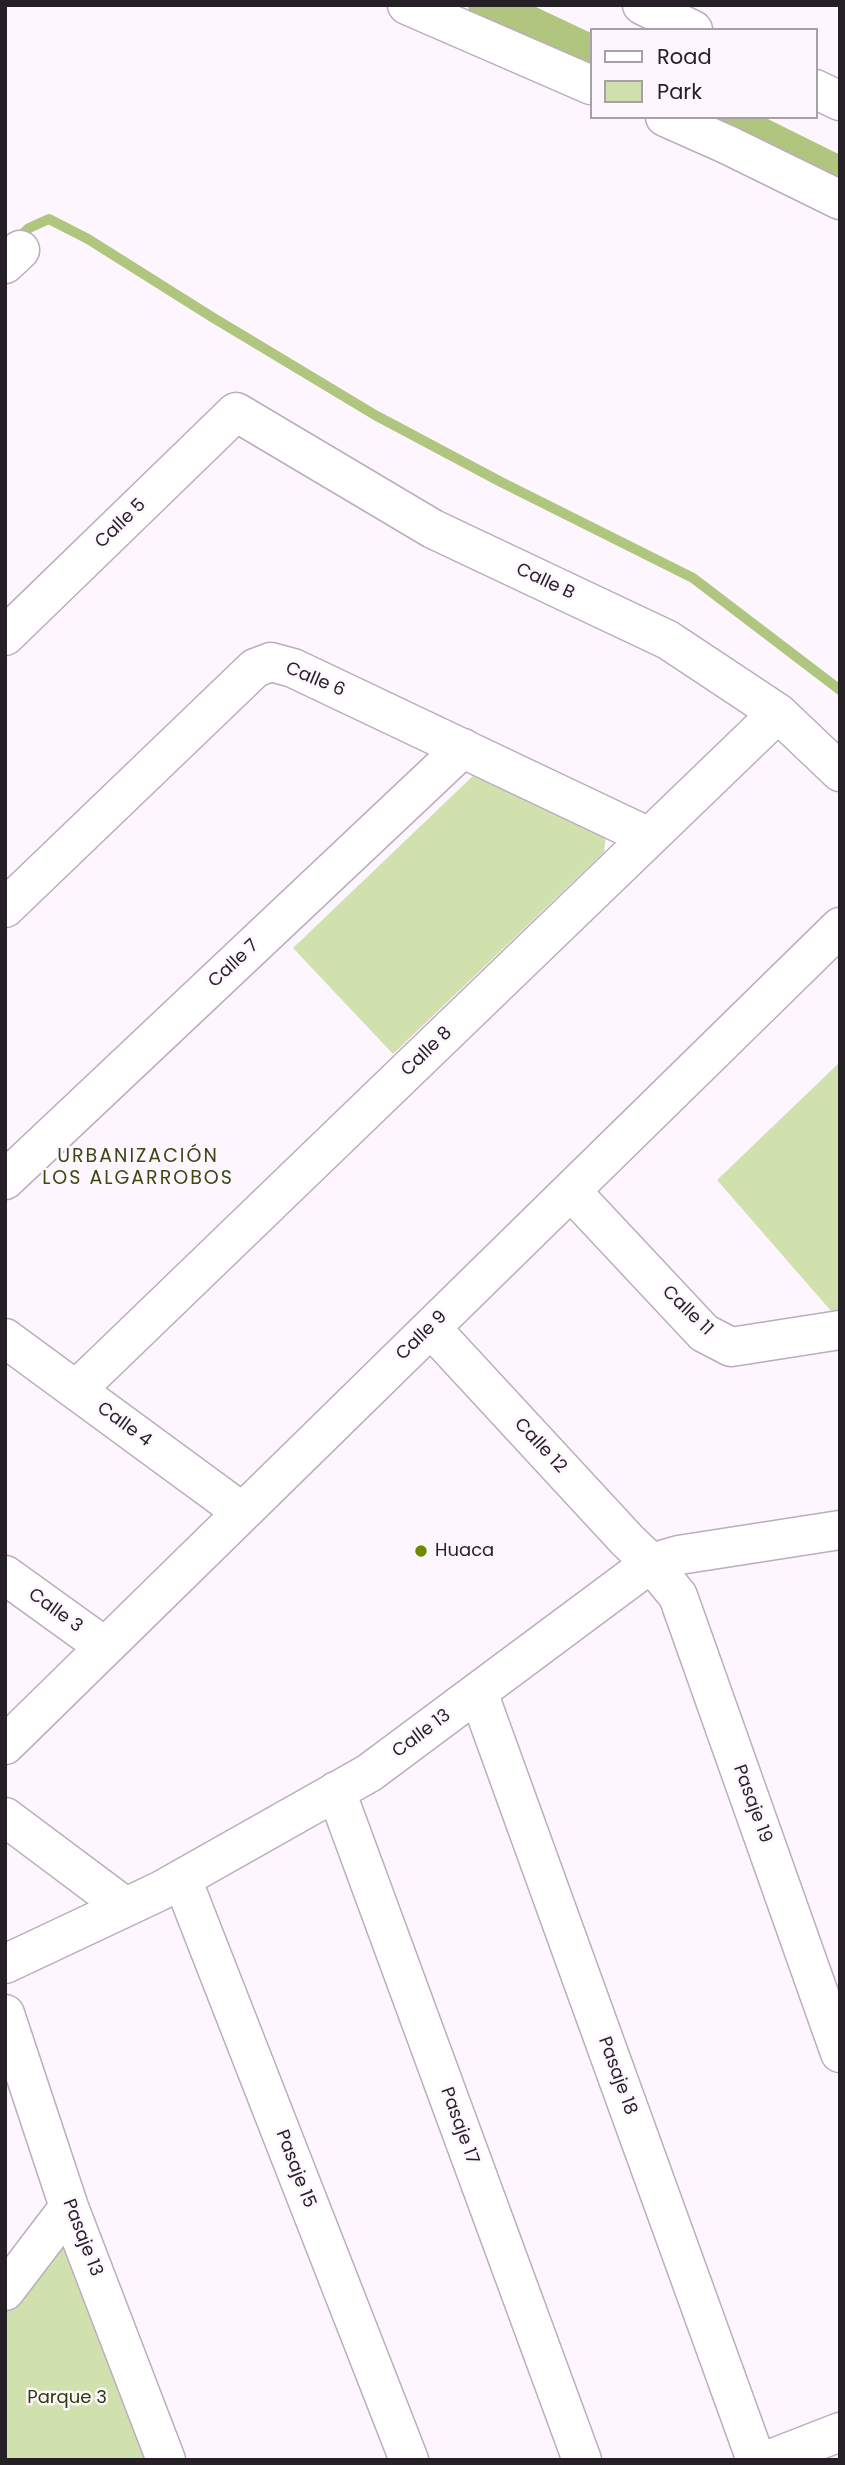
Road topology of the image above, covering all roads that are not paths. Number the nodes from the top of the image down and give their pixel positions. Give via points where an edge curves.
1 (407, 5) edge
2 (642, 5) edge
3 (689, 28) edge
4 (590, 85) edge
5 (817, 90) edge
6 (840, 101) edge
7 (670, 119) edge
8 (840, 200) edge
9 (236, 412) joint
10 (5, 636) edge
11 (778, 713) junction
12 (463, 748) junction
13 (840, 772) edge
14 (649, 837) junction
15 (5, 908) edge
16 (840, 927) edge
17 (5, 1180) edge
18 (571, 1191) junction
19 (431, 1328) junction
20 (840, 1330) edge
21 (5, 1338) edge
22 (76, 1390) junction
23 (242, 1512) junction
24 (840, 1530) edge
25 (651, 1563) junction
26 (5, 1575) edge
27 (105, 1647) junction
28 (478, 1692) junction
29 (5, 1745) edge
30 (336, 1791) junction
31 (5, 1816) edge
32 (182, 1879) junction
33 (124, 1906) junction
34 (5, 1964) edge
35 (5, 2014) edge
36 (840, 2053) edge
37 (69, 2207) junction
38 (5, 2291) edge
39 (840, 2432) edge
40 (166, 2460) edge
41 (408, 2460) edge
42 (582, 2460) edge
43 (756, 2460) edge
44 (768, 2460) edge

1 - 4 street
2 - 3 street
5 - 6 street
7 - 8 street
9 - 10 street, Calle 5
9 - 11 street, Calle B via 433,529 668,640
11 - 13 street, Calle B
11 - 14 street, Calle 8
12 - 14 street, Calle 6
12 - 15 street, Calle 6 via 293,668 271,662 255,668
12 - 17 street, Calle 7
14 - 22 street, Calle 8
16 - 18 street, Calle 9
18 - 19 street, Calle 9
18 - 20 street, Calle 11 via 704,1332 732,1347
19 - 23 street, Calle 9
19 - 25 street, Calle 12
21 - 22 street, Calle 4
22 - 23 street, Calle 4
23 - 27 street, Calle 9
24 - 25 street, Calle 13
25 - 28 street, Calle 13
25 - 36 street, Pasaje 19 via 678,1596
26 - 27 street, Calle 3
27 - 29 street, Calle 9
28 - 30 street, Calle 13 via 369,1773
28 - 43 street, Pasaje 18
30 - 32 street, Calle 13
30 - 42 street, Pasaje 17
31 - 33 street
32 - 33 street, Calle 13
32 - 41 street, Pasaje 15
33 - 34 street, Calle 13
35 - 37 street, Pasaje 13
37 - 38 street
37 - 40 street, Pasaje 13
39 - 44 street

